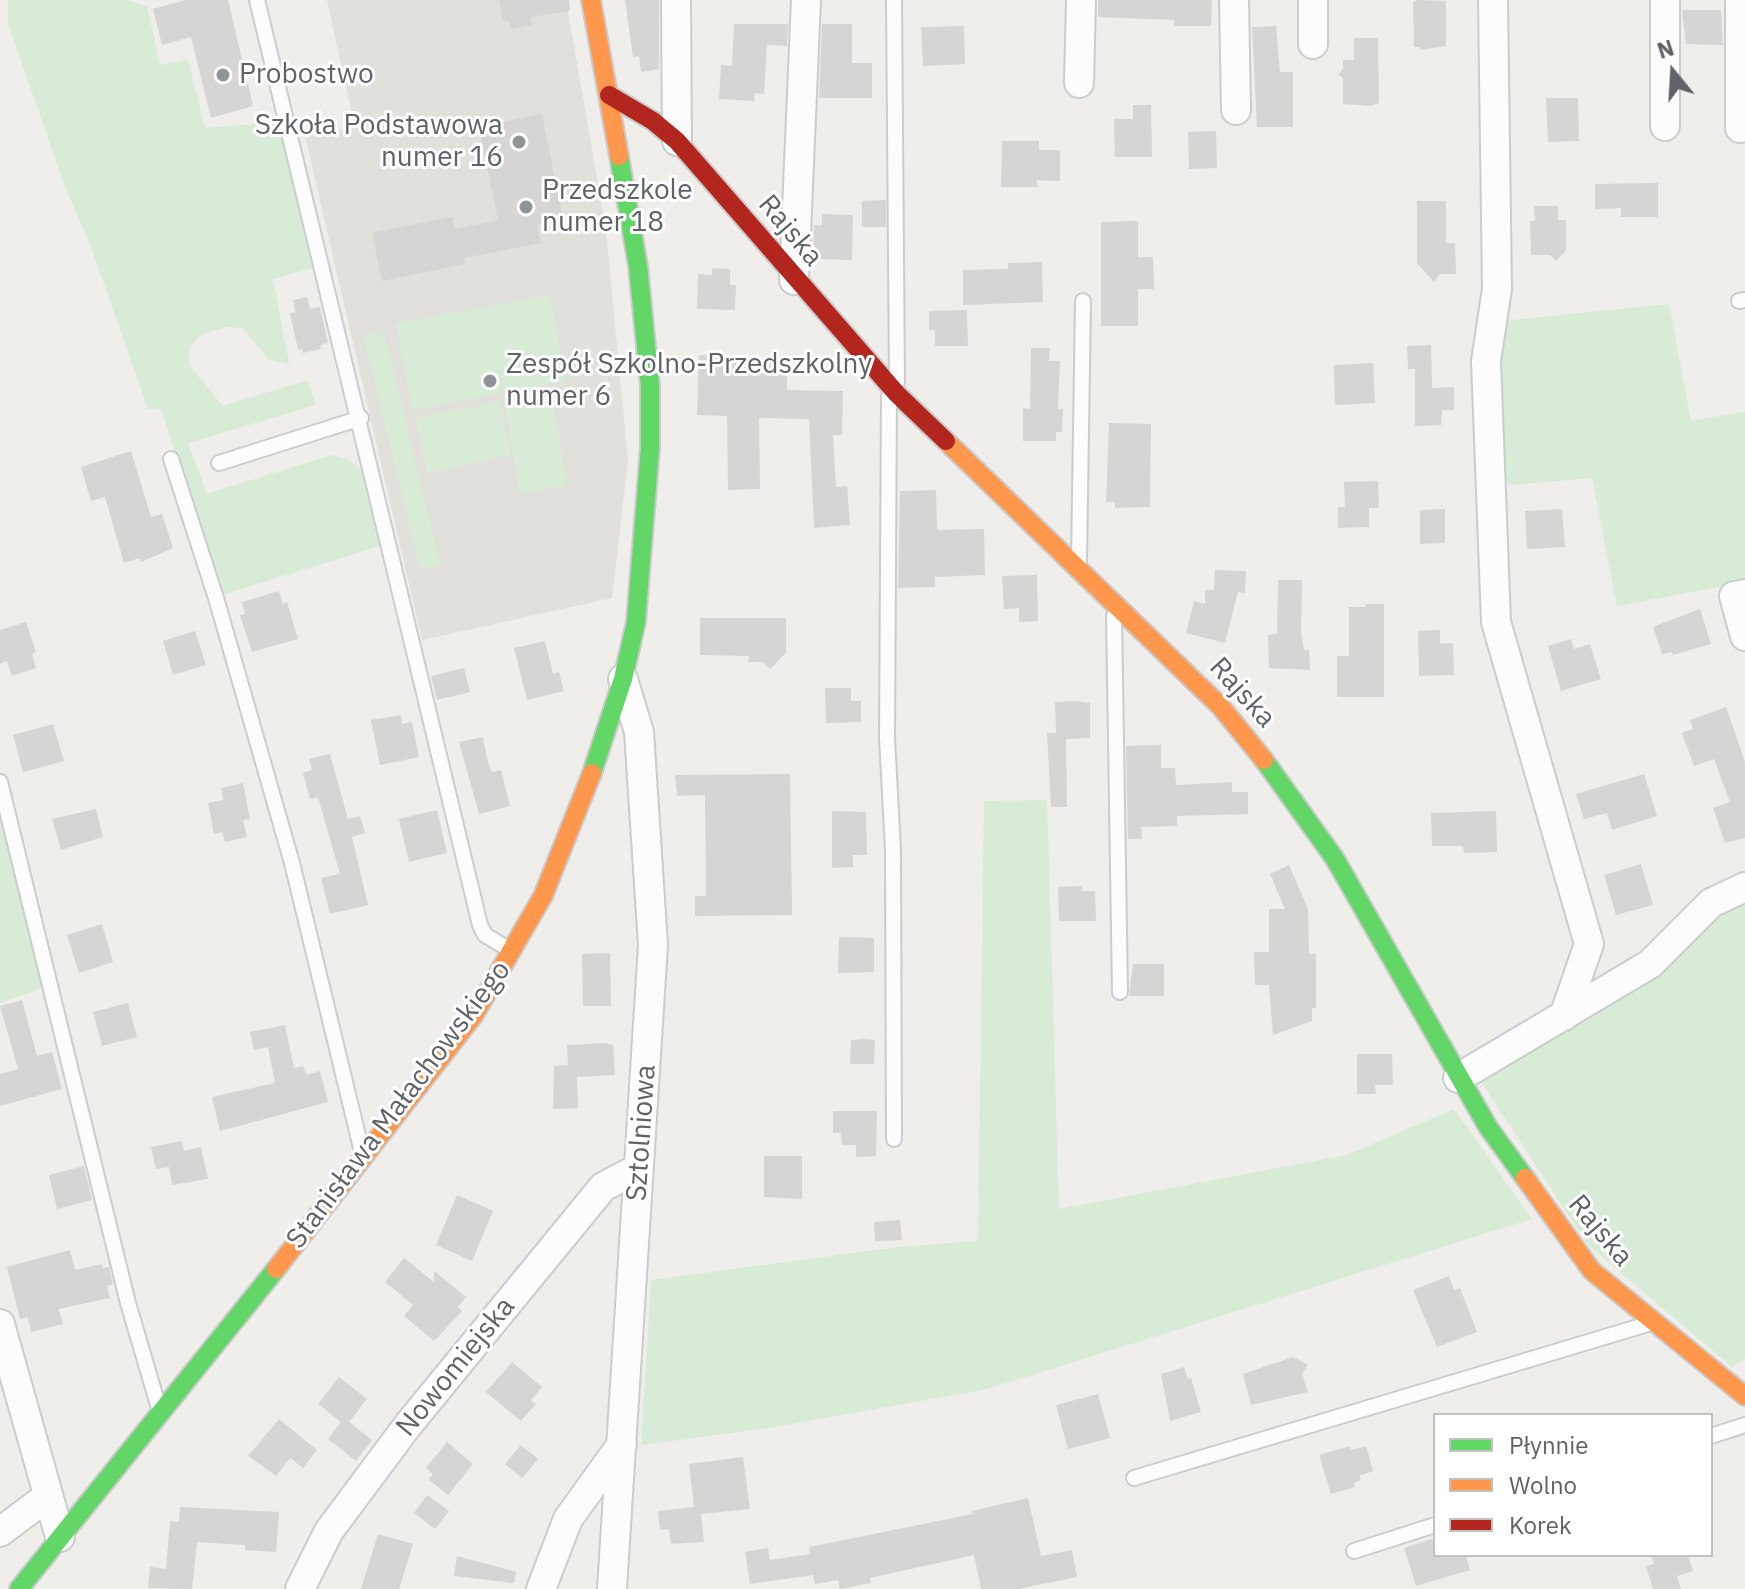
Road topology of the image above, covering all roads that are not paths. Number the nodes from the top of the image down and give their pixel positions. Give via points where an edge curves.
1 (257, 0) edge
2 (591, 0) edge
3 (676, 0) edge
4 (806, 0) edge
5 (894, 0) edge
6 (1081, 0) edge
7 (1234, 0) edge
8 (1313, 0) edge
9 (1493, 0) edge
10 (1665, 0) edge
11 (1740, 0) edge
12 (1313, 44) dead end
13 (1079, 83) dead end
14 (609, 95) junction
15 (1236, 110) dead end
16 (1665, 126) dead end
17 (1740, 128) dead end
18 (677, 141) junction
19 (794, 280) junction
20 (1083, 301) dead end
21 (893, 390) junction
22 (361, 418) junction
23 (171, 459) dead end
24 (219, 463) dead end
25 (1079, 572) junction
26 (1745, 594) edge
27 (1114, 605) junction
28 (1745, 636) edge
29 (623, 679) junction
30 (0, 782) edge
31 (1745, 887) edge
32 (513, 952) junction
33 (1120, 992) dead end
34 (1564, 1016) junction
35 (1458, 1078) junction
36 (894, 1139) dead end
37 (364, 1158) junction
38 (639, 1168) junction
39 (1652, 1323) junction
40 (0, 1324) edge
41 (1740, 1385) edge
42 (160, 1413) junction
43 (1745, 1425) edge
44 (1713, 1435) edge
45 (622, 1444) junction
46 (1134, 1478) dead end
47 (48, 1496) junction
48 (1433, 1526) edge
49 (5, 1529) edge
50 (60, 1537) junction
51 (1354, 1551) dead end
52 (30, 1583) edge
53 (300, 1589) edge
54 (541, 1589) edge
55 (612, 1589) edge

1 - 22 lane
2 - 14 street, Stanisława Małachowskiego
3 - 18 street
4 - 19 street
5 - 21 lane
6 - 13 street
7 - 15 street
8 - 12 street
9 - 34 street via 1497,289 1486,361 1496,622 1589,944
10 - 16 street
11 - 17 street
14 - 18 street, Rajska
14 - 29 street, Stanisława Małachowskiego via 638,266 650,386 643,567
18 - 19 street, Rajska
19 - 21 street, Rajska
20 - 25 lane
21 - 25 street, Rajska
21 - 36 lane via 887,738 893,850
22 - 24 lane
22 - 32 lane via 480,925 485,935
23 - 37 lane via 292,863
25 - 27 street, Rajska
26 - 28 street via 1734,596
27 - 33 lane
27 - 35 street, Rajska via 1221,707 1282,782 1364,908
29 - 32 street, Stanisława Małachowskiego via 578,813
29 - 38 street, Sztolniowa via 639,732 653,916
30 - 42 lane
31 - 34 street via 1711,903 1650,964
32 - 37 street, Stanisława Małachowskiego via 474,1015
34 - 35 street
35 - 39 street, Rajska via 1529,1188 1592,1271
37 - 42 street, Stanisława Małachowskiego
38 - 45 street, Sztolniowa
38 - 53 street, Nowomiejska via 603,1187 408,1425 329,1531
39 - 41 street, Rajska
39 - 46 lane
40 - 47 street
42 - 50 street, Stanisława Małachowskiego
43 - 44 lane
45 - 54 street via 568,1519
45 - 55 street, Sztolniowa
47 - 49 street
47 - 50 street
48 - 51 lane
49 - 50 street
50 - 52 street, Stanisława Małachowskiego

